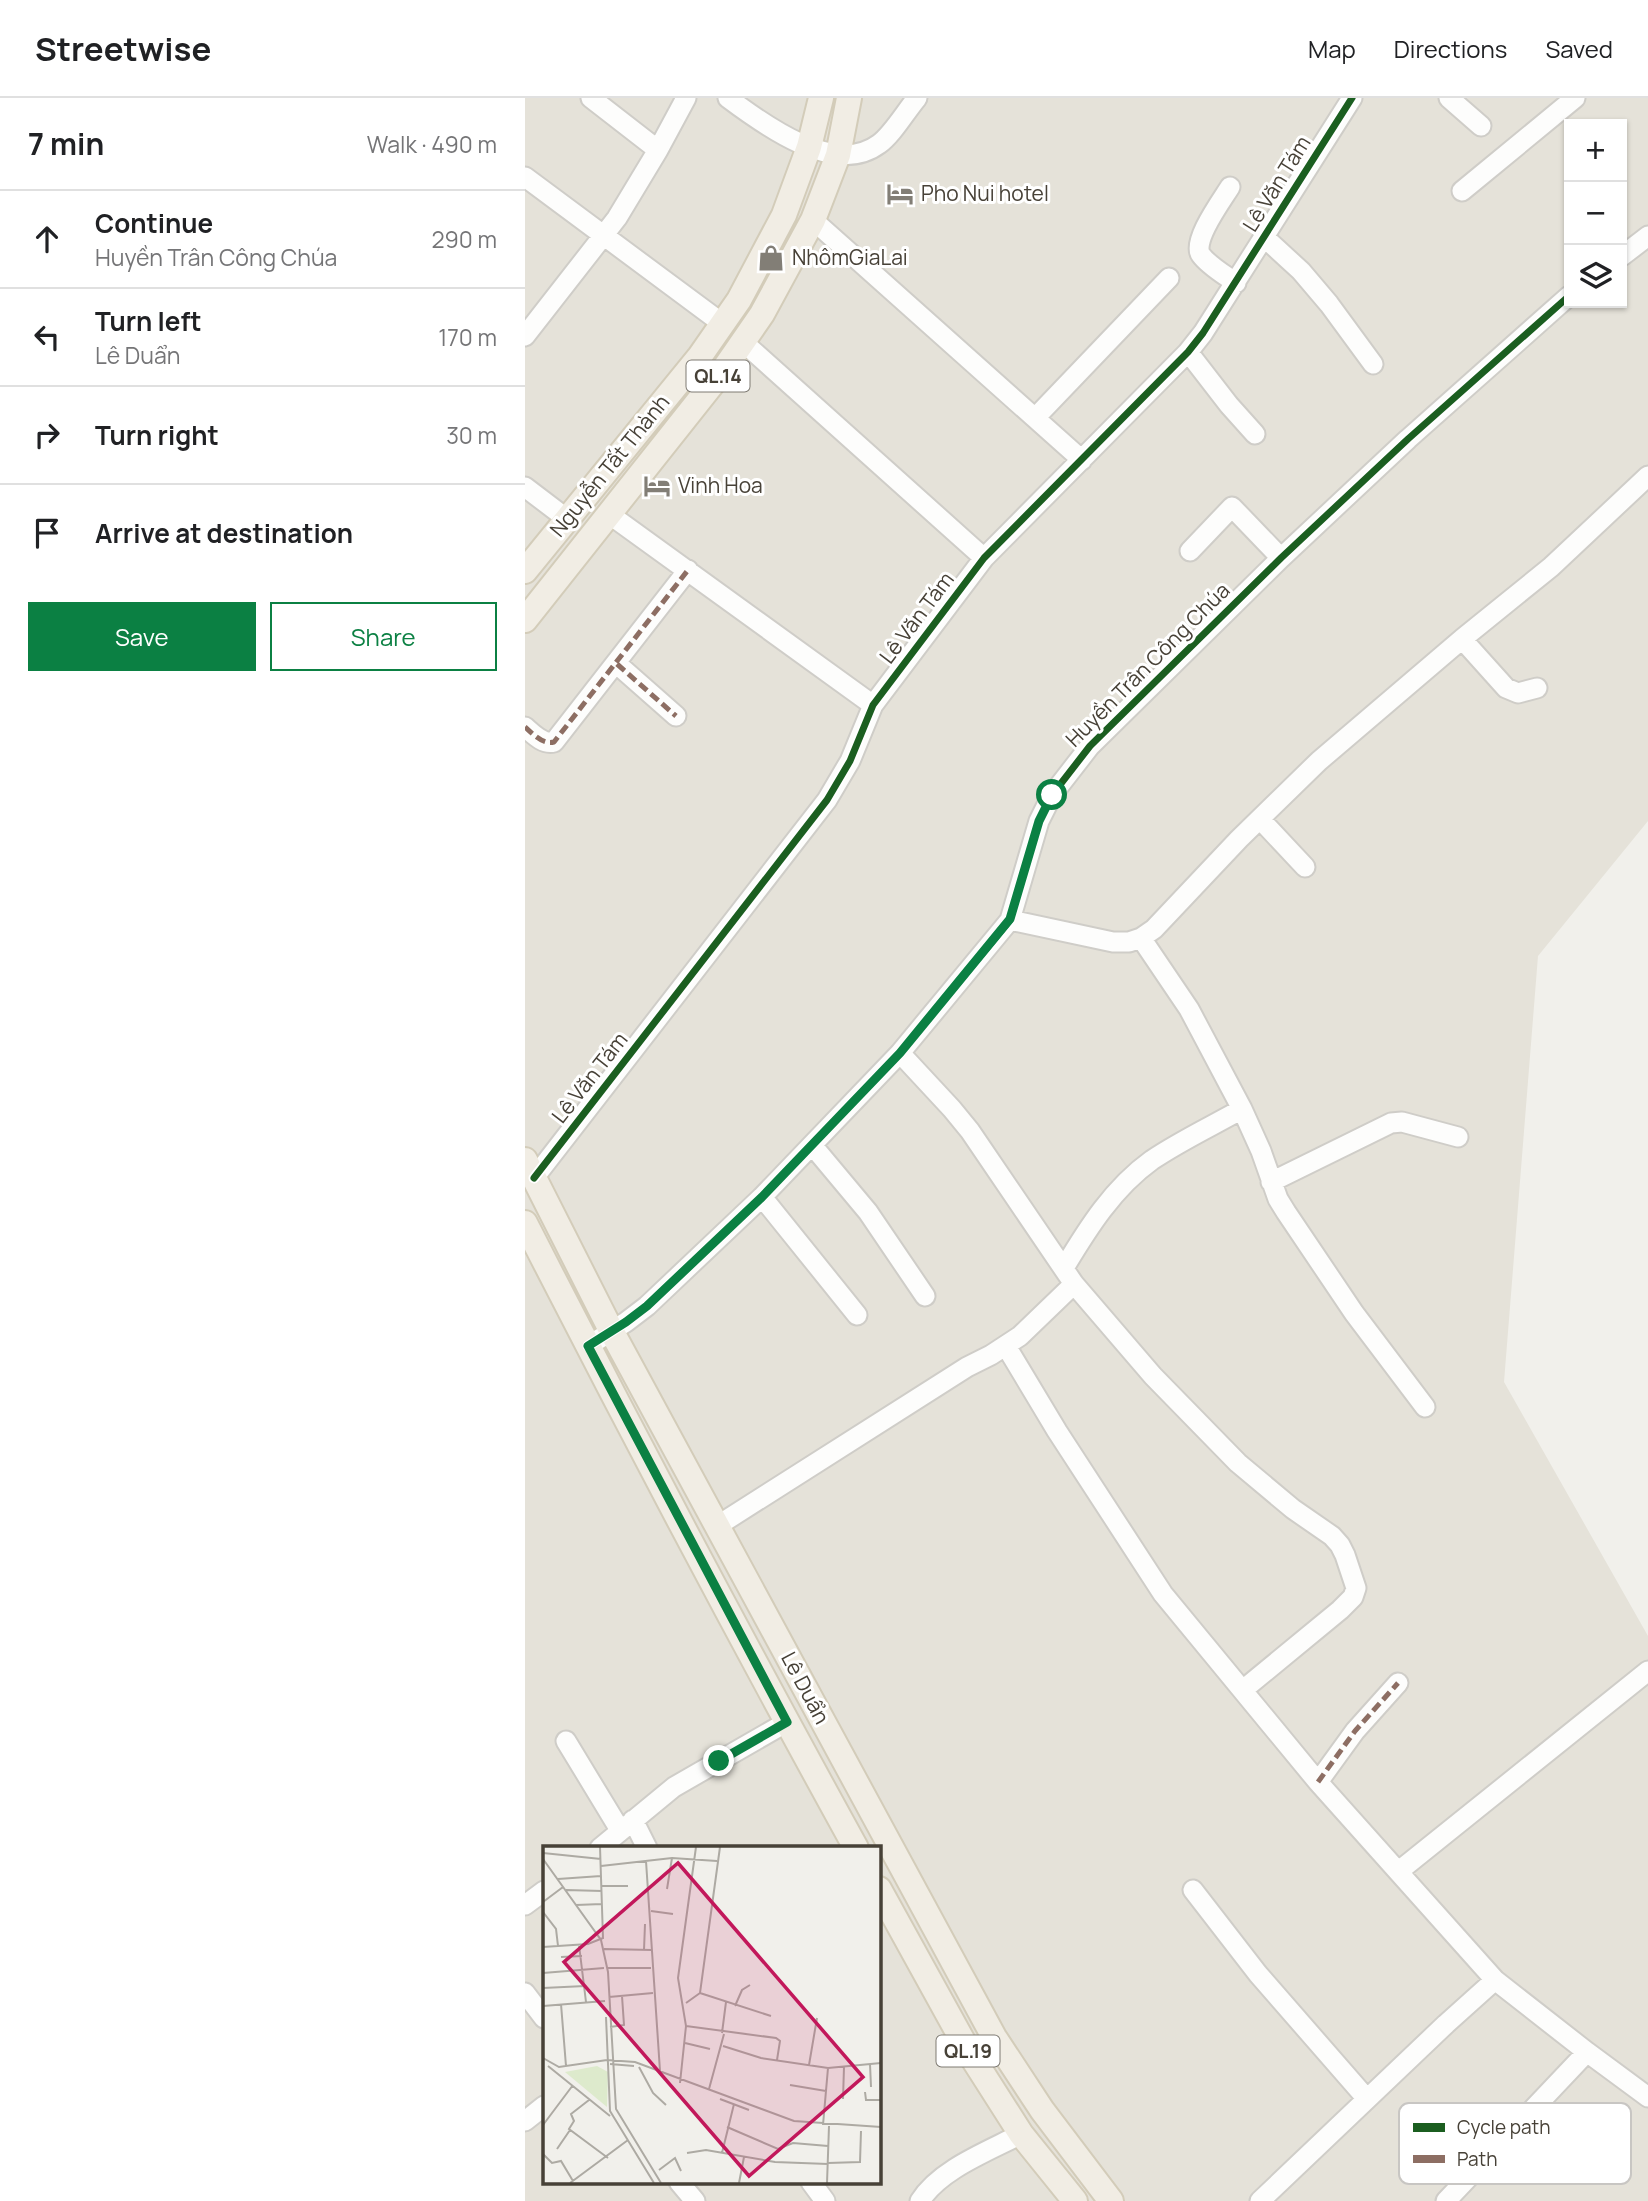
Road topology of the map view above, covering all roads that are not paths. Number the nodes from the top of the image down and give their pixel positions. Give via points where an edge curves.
1 (590, 98) edge
2 (686, 98) edge
3 (728, 98) edge
4 (821, 98) edge
5 (849, 98) edge
6 (916, 98) edge
7 (1352, 98) edge
8 (1449, 98) edge
9 (1575, 98) edge
10 (1481, 126) dead end
11 (809, 147) junction
12 (659, 150) junction
13 (838, 155) junction
14 (525, 177) edge
15 (1230, 187) dead end
16 (1462, 191) dead end
17 (813, 220) junction
18 (604, 235) junction
19 (1648, 236) edge
20 (1264, 237) junction
21 (1627, 252) edge
22 (1169, 278) dead end
23 (1235, 283) junction
24 (1564, 300) edge
25 (723, 324) junction
26 (526, 333) edge
27 (743, 342) junction
28 (1188, 352) junction
29 (1373, 365) dead end
30 (1035, 418) junction
31 (1255, 434) dead end
32 (1082, 460) junction
33 (1648, 476) edge
34 (525, 487) edge
35 (609, 514) junction
36 (567, 519) junction
37 (1190, 551) dead end
38 (984, 558) junction
39 (1281, 558) junction
40 (688, 570) junction
41 (525, 571) edge
42 (525, 620) edge
43 (1462, 639) junction
44 (617, 664) junction
45 (1537, 688) dead end
46 (873, 705) junction
47 (676, 716) dead end
48 (525, 727) edge
49 (1260, 819) junction
50 (1305, 867) dead end
51 (1010, 919) junction
52 (1141, 938) junction
53 (900, 1053) junction
54 (1242, 1109) junction
55 (1458, 1137) dead end
56 (812, 1145) junction
57 (530, 1169) edge
58 (1271, 1182) junction
59 (762, 1197) junction
60 (525, 1223) edge
61 (1069, 1276) junction
62 (925, 1296) dead end
63 (857, 1315) dead end
64 (612, 1332) junction
65 (588, 1346) junction
66 (1006, 1346) junction
67 (1425, 1407) dead end
68 (717, 1525) junction
69 (1648, 1671) edge
70 (1398, 1683) dead end
71 (1244, 1689) junction
72 (787, 1722) junction
73 (566, 1741) dead end
74 (1318, 1782) junction
75 (627, 1825) junction
76 (601, 1846) edge
77 (646, 1846) edge
78 (855, 1846) edge
79 (1399, 1871) junction
80 (1193, 1890) dead end
81 (880, 1891) edge
82 (543, 1892) edge
83 (525, 1905) edge
84 (1495, 1980) junction
85 (525, 1993) edge
86 (543, 2017) edge
87 (1587, 2052) junction
88 (1648, 2097) edge
89 (1367, 2099) junction
90 (1539, 2103) edge
91 (543, 2107) edge
92 (525, 2121) edge
93 (1021, 2134) junction
94 (681, 2184) edge
95 (812, 2184) edge
96 (1462, 2184) edge
97 (695, 2201) edge
98 (825, 2201) edge
99 (920, 2201) edge
100 (1075, 2201) edge
101 (1111, 2201) edge
102 (1260, 2201) edge
103 (1446, 2201) edge

1 - 12 street
2 - 12 street
3 - 11 street via 782,135
4 - 11 main road, Nguyễn Tất Thành / QL.14
5 - 13 main road, Nguyễn Tất Thành / QL.14
6 - 13 street via 881,143 863,154
7 - 20 street, Lê Văn Tám
8 - 10 street
9 - 16 street
11 - 13 street
11 - 25 main road, Nguyễn Tất Thành / QL.14 via 784,215
12 - 18 street
13 - 17 main road, Nguyễn Tất Thành / QL.14
14 - 18 street
15 - 23 street via 1198,247 1200,255
17 - 27 main road, Nguyễn Tất Thành / QL.14
17 - 30 street
18 - 25 street
18 - 26 street
19 - 21 street
20 - 23 street, Lê Văn Tám
20 - 29 street via 1308,279
22 - 30 street
23 - 28 street, Lê Văn Tám
24 - 39 street, Huyền Trân Công Chúa
25 - 36 main road, Nguyễn Tất Thành / QL.14
27 - 35 main road, Nguyễn Tất Thành / QL.14
27 - 38 street
28 - 31 street
28 - 32 street, Lê Văn Tám
30 - 32 street
32 - 38 street, Lê Văn Tám
33 - 43 street via 1551,568
34 - 36 street
35 - 40 street
35 - 42 main road, Nguyễn Tất Thành / QL.14
36 - 41 main road, Nguyễn Tất Thành / QL.14
37 - 39 street via 1233,507
38 - 46 street, Lê Văn Tám
39 - 51 street, Huyền Trân Công Chúa via 1068,773 1039,821
40 - 44 street
40 - 46 street
43 - 45 street via 1506,688 1518,693
43 - 49 street via 1319,761
44 - 47 street
44 - 48 street via 554,742 548,744
46 - 57 street, Lê Văn Tám via 850,761 827,800
49 - 50 street
49 - 52 street
51 - 52 street via 1113,942
51 - 53 street, Huyền Trân Công Chúa
52 - 54 street via 1189,1009
53 - 56 street, Huyền Trân Công Chúa
53 - 61 street via 969,1131
54 - 58 street
54 - 61 street via 1152,1160 1126,1183 1103,1207
55 - 58 street via 1391,1123
56 - 59 street, Huyền Trân Công Chúa
56 - 62 street via 867,1212
57 - 64 main road, Lê Duẩn / QL.19
58 - 67 street via 1286,1213
59 - 63 street
59 - 64 street, Huyền Trân Công Chúa via 647,1306
60 - 65 main road, Lê Duẩn
61 - 66 street via 1020,1336
61 - 71 street via 1153,1376 1220,1446 1259,1482 1332,1536 1345,1555 1356,1588 1353,1597
64 - 65 street, Huyền Trân Công Chúa
64 - 68 main road, Lê Duẩn / QL.19
65 - 72 main road, Lê Duẩn
66 - 68 street
66 - 71 street via 1163,1594
68 - 101 main road, Lê Duẩn / QL.19 via 994,2037
69 - 79 street
70 - 74 street
71 - 74 street
72 - 75 street via 674,1787
72 - 78 main road, Lê Duẩn
73 - 75 street
74 - 79 street
75 - 76 street
75 - 77 street
79 - 84 street
80 - 89 street
81 - 93 main road, QL.19 via 970,2054
82 - 83 street
84 - 87 street
84 - 89 street
85 - 86 street
87 - 88 street
87 - 90 street
89 - 102 street
91 - 92 street
93 - 99 street via 947,2174
93 - 100 main road, QL.19
94 - 97 street
95 - 98 street
96 - 103 street

